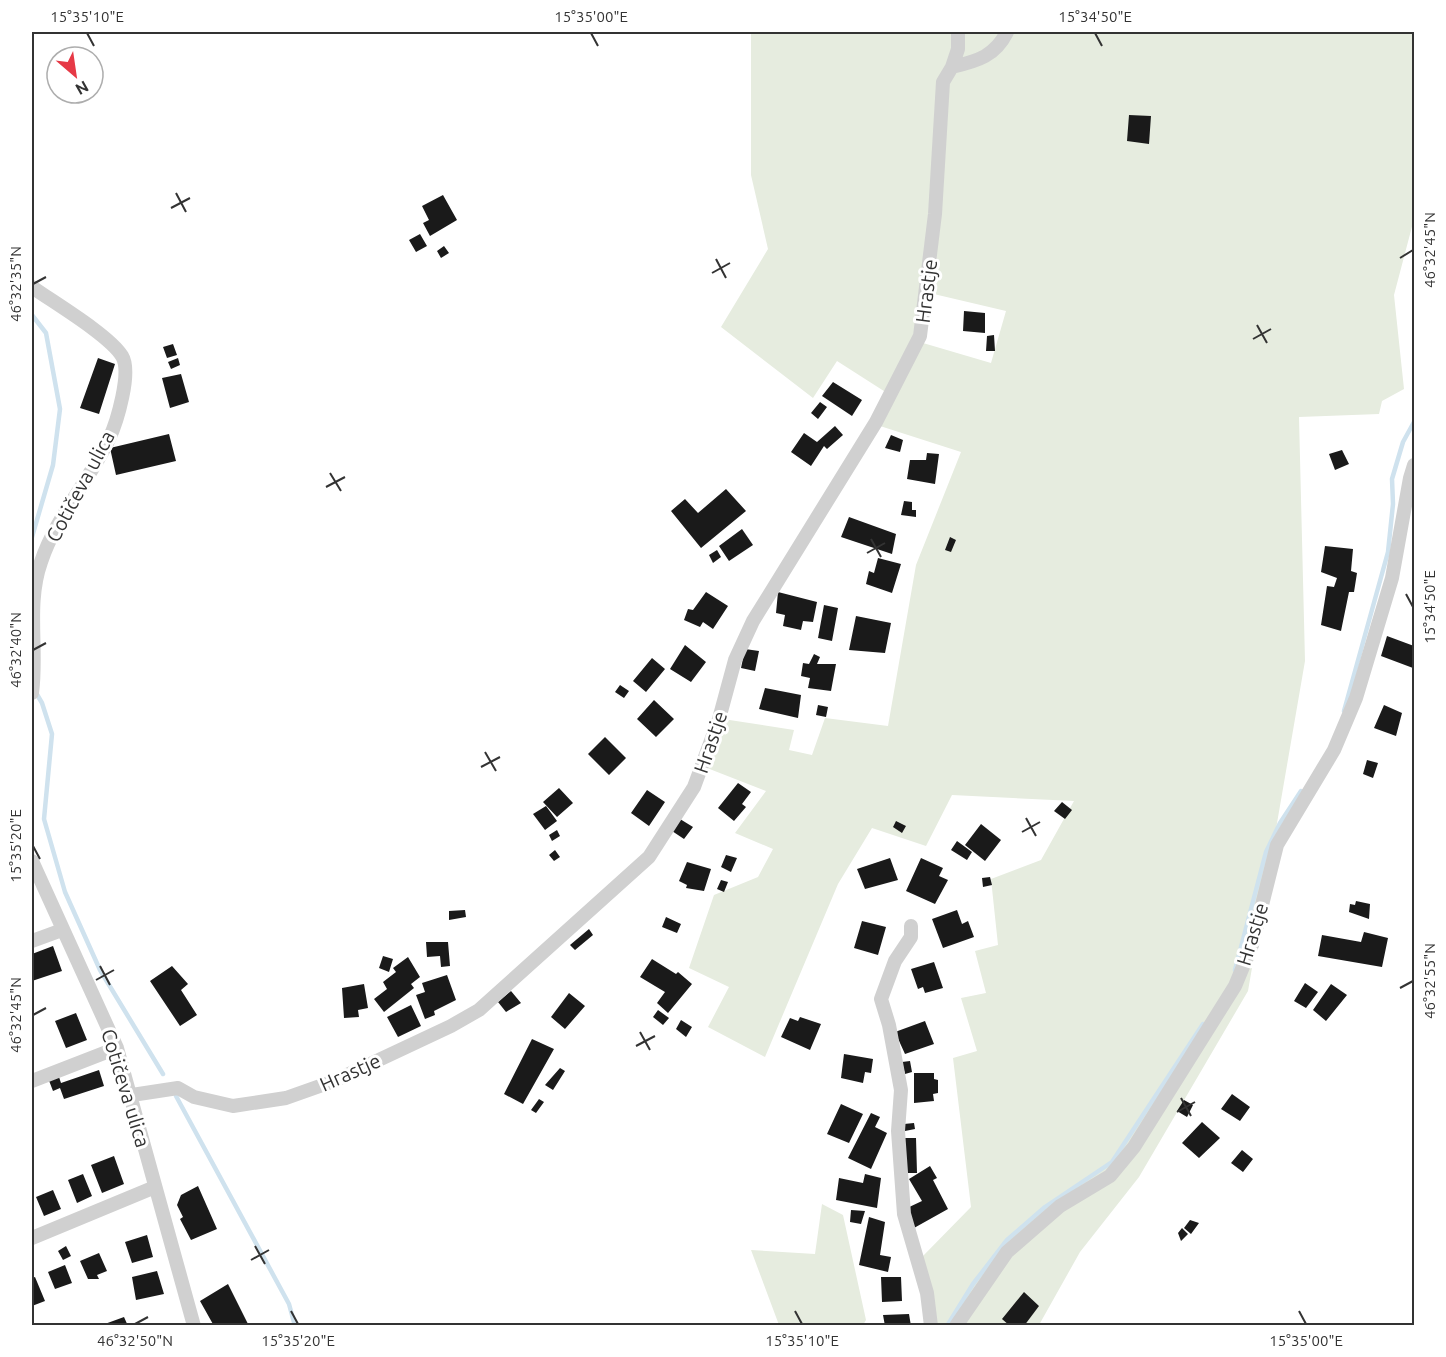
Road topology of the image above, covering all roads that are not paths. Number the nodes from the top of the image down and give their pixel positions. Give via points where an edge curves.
1 (958, 32) edge
2 (1007, 32) edge
3 (952, 67) junction
4 (32, 287) edge
5 (1414, 465) edge
6 (32, 688) edge
7 (32, 861) edge
8 (911, 926) dead end
9 (62, 930) junction
10 (32, 940) edge
11 (117, 1047) junction
12 (32, 1081) edge
13 (132, 1095) junction
14 (155, 1187) junction
15 (32, 1238) edge
16 (194, 1326) edge
17 (931, 1326) edge
18 (956, 1326) edge

1 - 3 street, Hrastje
2 - 3 street via 992,54
3 - 13 street, Hrastje via 944,82 935,214 920,336 876,422 753,621 735,660 694,787 649,857 480,1010 334,1081 286,1098 232,1106 178,1088
4 - 6 street, Cotičeva ulica via 91,328 122,356 127,376 109,438 40,563 33,608 36,670
5 - 18 street, Hrastje via 1392,578 1356,698 1334,750 1277,845 1252,945 1235,986 1134,1147 1110,1176 1060,1206 1007,1252
7 - 9 street, Cotičeva ulica
8 - 17 street via 910,937 881,999 901,1090 898,1131 904,1214 927,1293
9 - 10 street
9 - 11 street, Cotičeva ulica
11 - 12 street
11 - 13 street, Cotičeva ulica
13 - 14 street, Cotičeva ulica
14 - 15 street
14 - 16 street, Cotičeva ulica

